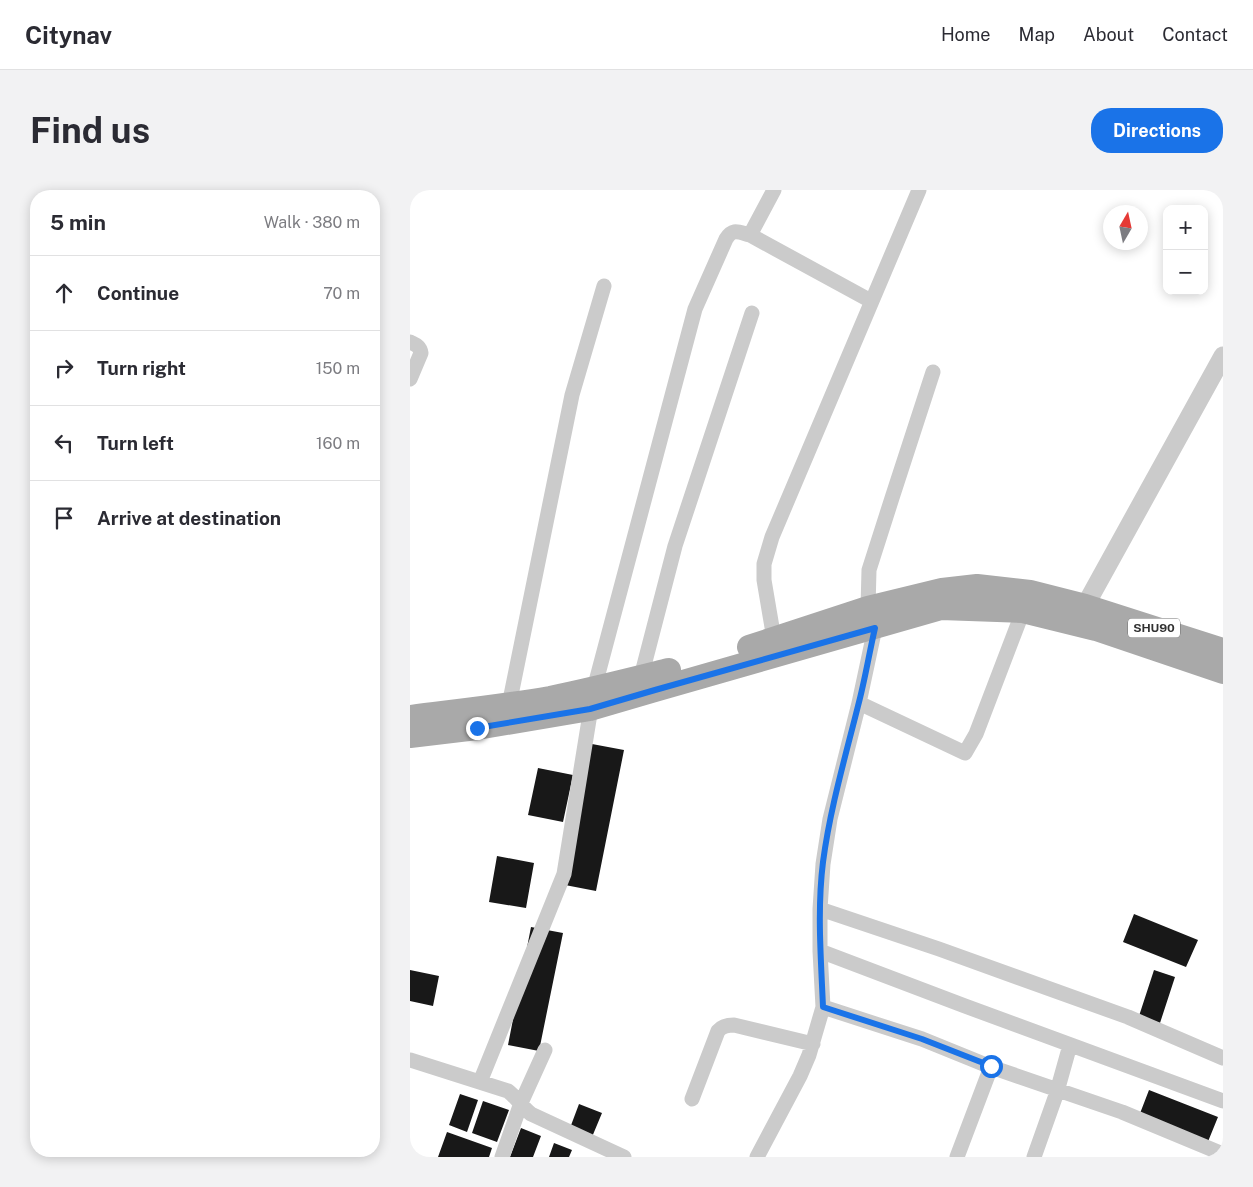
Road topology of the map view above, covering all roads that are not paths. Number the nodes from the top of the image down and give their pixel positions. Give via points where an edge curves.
1 (774, 190) edge
2 (919, 190) edge
3 (750, 235) junction
4 (604, 286) dead end
5 (871, 301) junction
6 (752, 313) dead end
7 (410, 342) edge
8 (1223, 356) edge
9 (933, 372) dead end
10 (410, 379) edge
11 (1085, 606) junction
12 (1023, 611) junction
13 (871, 618) junction
14 (774, 639) junction
15 (1223, 650) edge
16 (1223, 672) edge
17 (641, 677) junction
18 (592, 699) junction
19 (859, 703) junction
20 (509, 704) junction
21 (410, 717) edge
22 (410, 736) edge
23 (820, 909) junction
24 (820, 951) junction
25 (823, 1007) junction
26 (813, 1044) junction
27 (1070, 1045) junction
28 (545, 1050) dead end
29 (1223, 1058) edge
30 (410, 1060) edge
31 (991, 1066) junction
32 (480, 1082) junction
33 (1057, 1090) junction
34 (692, 1099) dead end
35 (1223, 1101) edge
36 (521, 1103) junction
37 (1223, 1154) edge
38 (502, 1157) edge
39 (624, 1157) edge
40 (756, 1157) edge
41 (957, 1157) edge
42 (1034, 1157) edge

1 - 3 street
2 - 5 street
3 - 5 street
3 - 18 street via 737,231 730,233 695,309
4 - 20 street via 572,395
5 - 14 street via 772,537 764,564
6 - 17 street via 675,546
7 - 10 street via 421,353
8 - 11 street
9 - 13 street via 869,570
11 - 13 main road, SHU90 via 1030,592 977,586 942,590
11 - 15 main road, SHU90
12 - 13 main road via 941,608
12 - 16 main road via 1096,629
12 - 19 street via 976,734 965,754
13 - 14 main road, SHU90
13 - 18 main road via 664,687
13 - 19 street
14 - 17 main road, SHU90
17 - 18 main road, SHU90
18 - 20 main road, SHU90
18 - 22 main road via 477,728
18 - 32 street via 564,874
19 - 23 street via 830,819
20 - 21 main road, SHU90
23 - 24 street
23 - 29 street via 1128,1017
24 - 25 street
24 - 27 street
25 - 26 street
25 - 31 street via 922,1039
26 - 34 street via 734,1025 721,1027
26 - 40 street via 800,1076
27 - 33 street
27 - 35 street
28 - 36 street
30 - 32 street
31 - 33 street
31 - 41 street
32 - 36 street via 508,1091
33 - 37 street via 1122,1112
33 - 42 street
36 - 38 street
36 - 39 street via 531,1114

